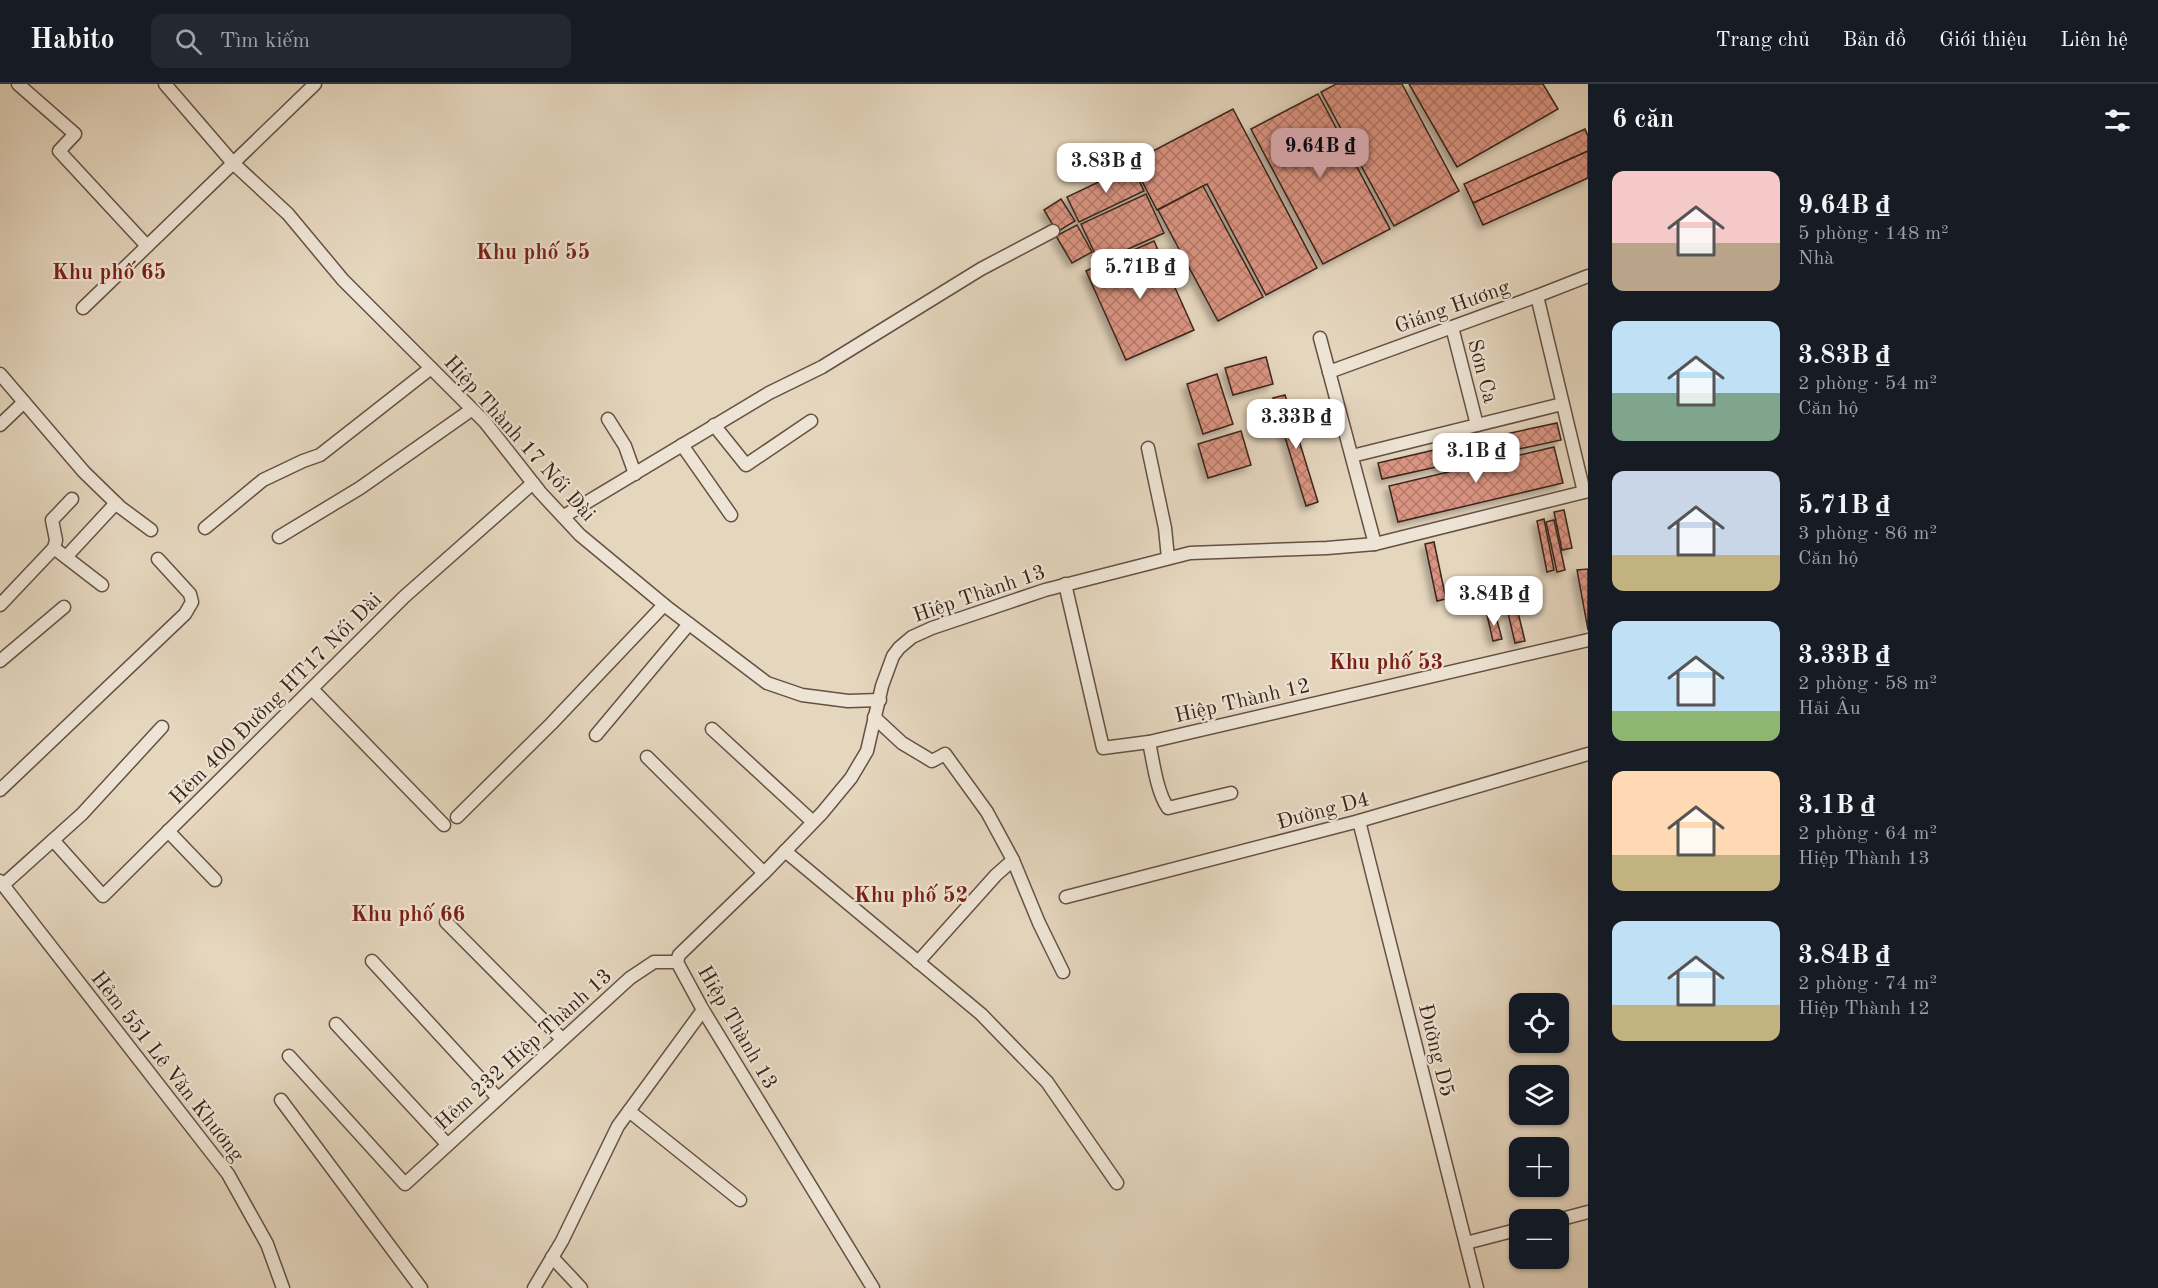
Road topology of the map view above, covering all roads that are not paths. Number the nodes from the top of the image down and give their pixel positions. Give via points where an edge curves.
1 (18, 84) edge
2 (165, 84) edge
3 (315, 84) edge
4 (233, 163) junction
5 (1053, 231) dead end
6 (147, 246) junction
7 (1588, 276) edge
8 (1537, 296) junction
9 (83, 308) dead end
10 (1452, 327) junction
11 (1320, 338) dead end
12 (431, 368) junction
13 (1329, 372) junction
14 (0, 374) edge
15 (24, 402) junction
16 (1562, 404) junction
17 (471, 410) junction
18 (608, 419) dead end
19 (811, 421) dead end
20 (0, 425) edge
21 (714, 425) junction
22 (1477, 425) junction
23 (682, 445) junction
24 (1148, 448) dead end
25 (1352, 456) junction
26 (635, 474) junction
27 (533, 483) junction
28 (1586, 492) edge
29 (72, 499) dead end
30 (116, 503) junction
31 (730, 515) dead end
32 (564, 516) junction
33 (205, 528) dead end
34 (151, 530) dead end
35 (279, 537) dead end
36 (1375, 544) junction
37 (54, 548) junction
38 (66, 557) junction
39 (1168, 558) junction
40 (158, 559) dead end
41 (1065, 584) junction
42 (102, 585) dead end
43 (0, 605) edge
44 (664, 605) junction
45 (64, 607) dead end
46 (689, 624) junction
47 (1588, 640) edge
48 (0, 661) edge
49 (312, 689) junction
50 (880, 700) junction
51 (874, 717) junction
52 (162, 727) dead end
53 (712, 729) dead end
54 (596, 735) dead end
55 (1149, 742) junction
56 (1588, 754) edge
57 (647, 757) dead end
58 (0, 790) edge
59 (1232, 793) dead end
60 (457, 817) dead end
61 (1359, 821) junction
62 (813, 822) junction
63 (444, 825) dead end
64 (168, 831) junction
65 (53, 840) junction
66 (785, 851) junction
67 (1013, 860) junction
68 (764, 873) junction
69 (215, 880) dead end
70 (1, 883) edge
71 (1066, 897) dead end
72 (446, 922) dead end
73 (372, 962) dead end
74 (677, 962) junction
75 (918, 962) junction
76 (1063, 972) dead end
77 (703, 1010) junction
78 (336, 1024) dead end
79 (562, 1040) junction
80 (289, 1056) dead end
81 (498, 1098) junction
82 (281, 1100) dead end
83 (629, 1111) junction
84 (447, 1144) junction
85 (1117, 1183) dead end
86 (740, 1200) dead end
87 (1588, 1212) edge
88 (1569, 1217) edge
89 (1509, 1232) edge
90 (1466, 1242) junction
91 (552, 1257) junction
92 (283, 1288) edge
93 (421, 1288) edge
94 (534, 1288) edge
95 (581, 1288) edge
96 (873, 1288) edge
97 (1477, 1288) edge

1 - 6 street via 75,134 59,151
2 - 4 street, Hiệp Thành 17 Nối Dài
3 - 4 street
4 - 6 street
4 - 12 street, Hiệp Thành 17 Nối Dài via 288,214 343,280
5 - 21 street via 981,269 822,367
6 - 9 street
7 - 8 street, Giáng Hương
8 - 10 street, Giáng Hương
8 - 16 street
10 - 13 street, Giáng Hương
10 - 22 street, Sơn Ca
11 - 13 street
12 - 17 street, Hiệp Thành 17 Nối Dài
12 - 33 street via 320,455 262,480
13 - 25 street
14 - 15 street
15 - 20 street
15 - 30 street
16 - 22 street
16 - 28 street
17 - 27 street, Hiệp Thành 17 Nối Dài
17 - 35 street via 360,488
18 - 26 street via 626,446
19 - 21 street via 746,465
21 - 23 street
22 - 25 street
23 - 26 street
23 - 31 street
24 - 39 street
25 - 36 street
26 - 32 street
27 - 32 street, Hiệp Thành 17 Nối Dài
27 - 49 street, Hẻm 400 Đường HT17 Nối Dài via 404,597
28 - 36 street, Hiệp Thành 13
29 - 37 street via 52,520
30 - 34 street
30 - 38 street
32 - 44 street, Hiệp Thành 17 Nối Dài via 580,535
36 - 39 street, Hiệp Thành 13 via 1190,553
37 - 38 street
37 - 43 street
38 - 42 street
39 - 41 street, Hiệp Thành 13
40 - 58 street via 190,594 192,602 185,614
41 - 50 street, Hiệp Thành 13 via 912,637 893,656
41 - 55 street, Hiệp Thành 12 via 1102,748
44 - 46 street, Hiệp Thành 17 Nối Dài
44 - 60 street
45 - 48 street
46 - 50 street, Hiệp Thành 17 Nối Dài via 767,683 801,695
46 - 54 street
47 - 55 street, Hiệp Thành 12
49 - 63 street
49 - 64 street, Hẻm 400 Đường HT17 Nối Dài
50 - 51 street, Hiệp Thành 13
51 - 62 street, Hiệp Thành 13 via 867,751 851,778
51 - 67 street via 902,743 932,761 945,754 987,812
52 - 65 street
53 - 62 street
55 - 59 street via 1168,808
56 - 61 street, Đường D4
57 - 68 street
61 - 71 street, Đường D4
61 - 90 street, Đường D5
62 - 66 street, Hiệp Thành 13
64 - 65 street, Hẻm 400 Đường HT17 Nối Dài via 103,896
64 - 69 street
65 - 70 street
66 - 68 street, Hiệp Thành 13
66 - 75 street
67 - 75 street
67 - 76 street
68 - 74 street, Hiệp Thành 13 via 679,955
70 - 92 street, Hẻm 551 Lê Văn Khương via 228,1174 267,1244
72 - 79 street
73 - 81 street
74 - 77 street, Hiệp Thành 13
74 - 79 street, Hẻm 232 Hiệp Thành 13 via 654,962 630,978
75 - 85 street via 981,1014 1047,1082
77 - 83 street
77 - 96 street, Hiệp Thành 13
78 - 84 street
79 - 81 street, Hẻm 232 Hiệp Thành 13
80 - 84 street, Hẻm 232 Hiệp Thành 13 via 405,1184
81 - 84 street, Hẻm 232 Hiệp Thành 13
82 - 93 street
83 - 86 street
83 - 91 street
87 - 88 street
89 - 90 street
90 - 97 street, Đường D5
91 - 94 street
91 - 95 street

